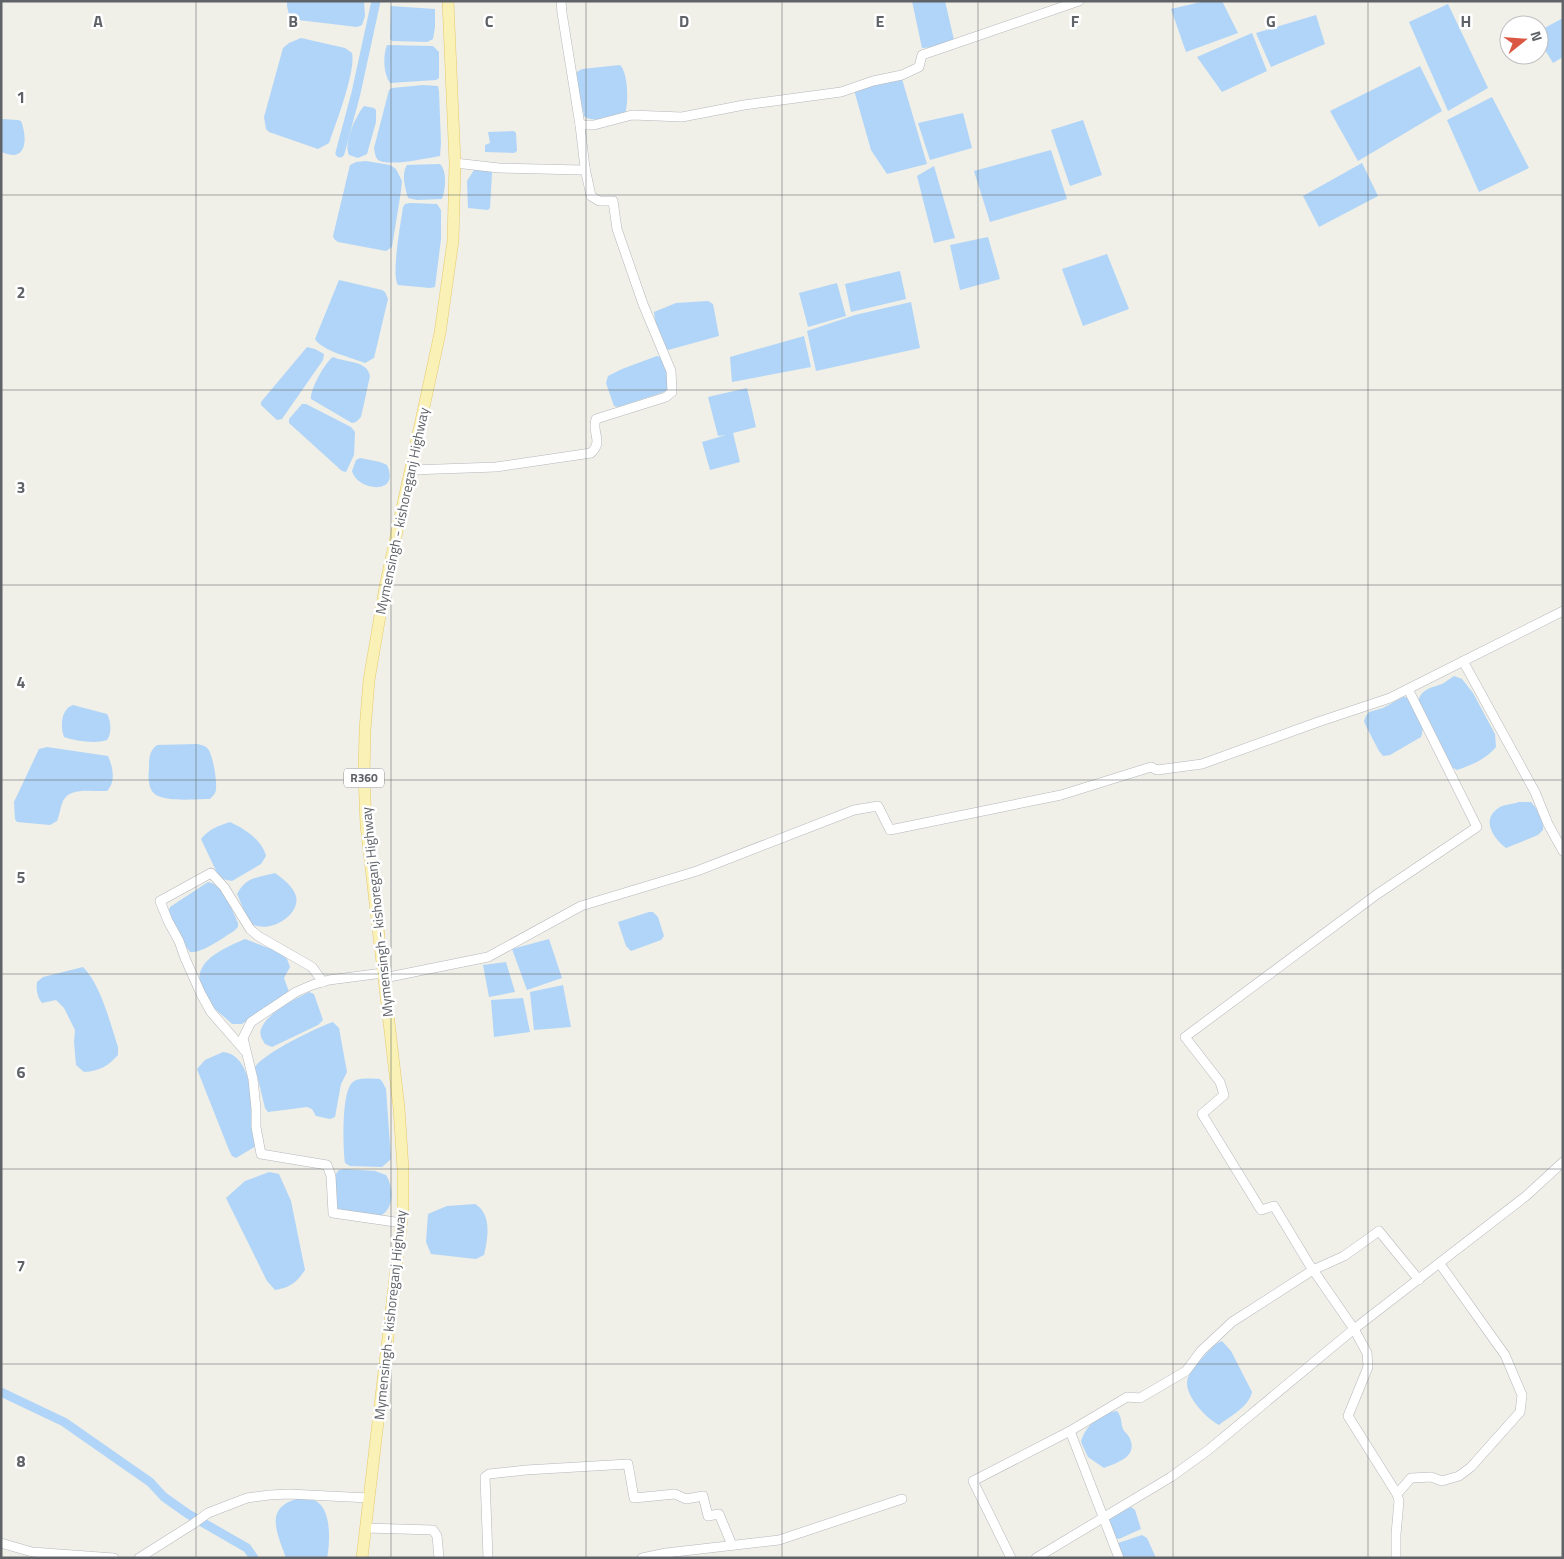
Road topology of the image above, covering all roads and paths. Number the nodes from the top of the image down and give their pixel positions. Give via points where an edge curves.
1 (448, 1) edge
2 (561, 1) edge
3 (1079, 1) edge
4 (580, 125) junction
5 (456, 163) junction
6 (585, 168) junction
7 (411, 470) junction
8 (1563, 611) edge
9 (1463, 661) junction
10 (1408, 689) junction
11 (1563, 850) edge
12 (383, 975) junction
13 (324, 982) junction
14 (245, 1052) junction
15 (1563, 1162) edge
16 (402, 1223) junction
17 (1440, 1264) junction
18 (1313, 1270) junction
19 (1419, 1280) junction
20 (1354, 1329) junction
21 (1070, 1431) junction
22 (1397, 1494) junction
23 (369, 1498) junction
24 (902, 1499) dead end
25 (1104, 1518) junction
26 (366, 1528) junction
27 (1, 1544) edge
28 (732, 1546) junction
29 (114, 1558) edge
30 (139, 1558) edge
31 (362, 1558) edge
32 (439, 1558) edge
33 (488, 1558) edge
34 (642, 1558) edge
35 (1011, 1558) edge
36 (1036, 1558) edge
37 (1119, 1558) edge
38 (1396, 1558) edge

1 - 5 main road, Mymensingh - kishoreganj Highway / R360
2 - 4 street
3 - 4 street via 922,55 919,67 902,75 841,92 682,116 632,115 594,125
4 - 6 street
5 - 6 street via 499,168
5 - 7 main road, Mymensingh - kishoreganj Highway / R360 via 446,293
6 - 7 street via 591,196 613,201 620,238 671,371 672,392 666,397 596,419 598,444 591,452 496,467
7 - 12 main road, Mymensingh - kishoreganj Highway / R360 via 385,587 369,680 365,730 366,825
8 - 9 street
9 - 10 street
9 - 11 street
10 - 12 street via 1202,764 1158,770 1151,766 1061,795 890,830 878,806 854,810 697,871 581,906 488,957
10 - 18 street via 1477,827 1376,895 1185,1037 1220,1082 1224,1095 1202,1114 1261,1210 1274,1206
12 - 13 street
12 - 16 main road, Mymensingh - kishoreganj Highway / R360 via 403,1160
13 - 14 street via 296,992 251,1022 242,1038
13 - 14 street via 312,967 250,929 212,872 160,901 200,994
14 - 16 street via 253,1078 261,1154 327,1165 331,1176 332,1214
15 - 17 street via 1526,1196
16 - 23 main road, Mymensingh - kishoreganj Highway / R360
17 - 19 street
17 - 22 street via 1505,1355 1522,1395 1520,1412 1459,1476 1442,1481 1431,1477 1411,1478
18 - 19 street via 1344,1256 1380,1231
18 - 20 street
18 - 21 street via 1232,1322 1201,1351 1186,1371 1140,1398 1127,1397
19 - 20 street
20 - 22 street via 1366,1353 1368,1367 1348,1416
20 - 25 street via 1207,1451
21 - 25 street
21 - 35 street via 973,1480
22 - 38 street
23 - 26 main road, Mymensingh - kishoreganj Highway / R360
23 - 30 street via 314,1494 247,1498 208,1513
24 - 28 street via 779,1540
25 - 36 street
25 - 37 street
26 - 31 main road, Mymensingh - kishoreganj Highway / R360
26 - 32 street via 433,1530 437,1536
27 - 29 street via 32,1552
28 - 33 street via 719,1514 708,1516 702,1496 686,1499 675,1494 634,1498 628,1464 489,1474 485,1478
28 - 34 street

